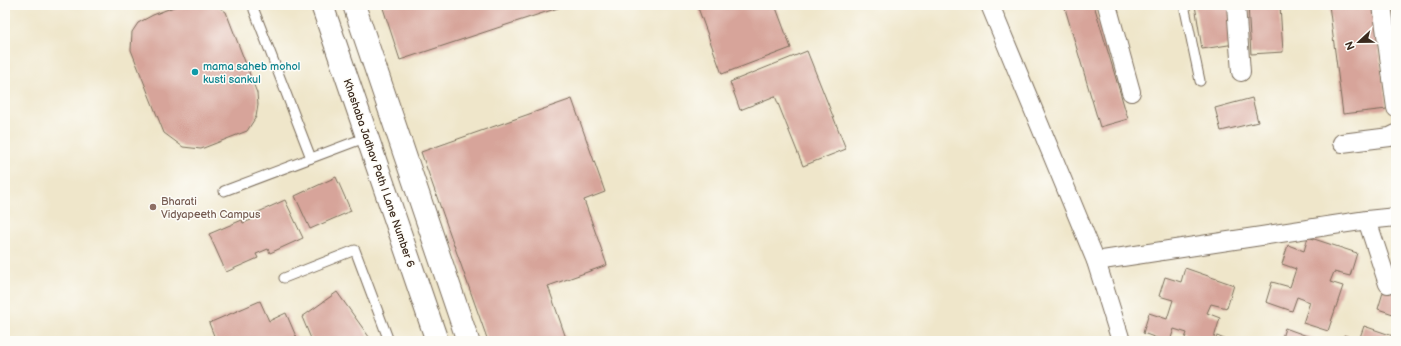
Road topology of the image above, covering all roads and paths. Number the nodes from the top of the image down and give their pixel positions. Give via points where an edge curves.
1 (322, 5) edge
2 (354, 5) edge
3 (990, 5) edge
4 (1107, 5) edge
5 (1184, 5) edge
6 (1236, 5) edge
7 (1382, 5) edge
8 (254, 10) dead end
9 (1241, 72) dead end
10 (1200, 81) dead end
11 (1131, 92) dead end
12 (1396, 108) edge
13 (1396, 134) edge
14 (366, 137) junction
15 (1342, 143) dead end
16 (311, 158) junction
17 (224, 191) dead end
18 (1396, 217) edge
19 (1367, 220) junction
20 (1096, 261) junction
21 (284, 278) dead end
22 (1388, 284) dead end
23 (389, 341) edge
24 (436, 341) edge
25 (468, 341) edge
26 (1121, 341) edge

1 - 14 street, Khashaba Jadhav Path | Lane Number 6
2 - 25 street
3 - 20 street
4 - 11 street
5 - 10 lane
6 - 9 street
7 - 12 street
8 - 16 lane
13 - 15 street
14 - 16 lane
14 - 24 street, Khashaba Jadhav Path | Lane Number 6
16 - 17 lane
18 - 19 street
19 - 20 street
19 - 22 street
20 - 26 street
21 - 23 lane via 355,250

